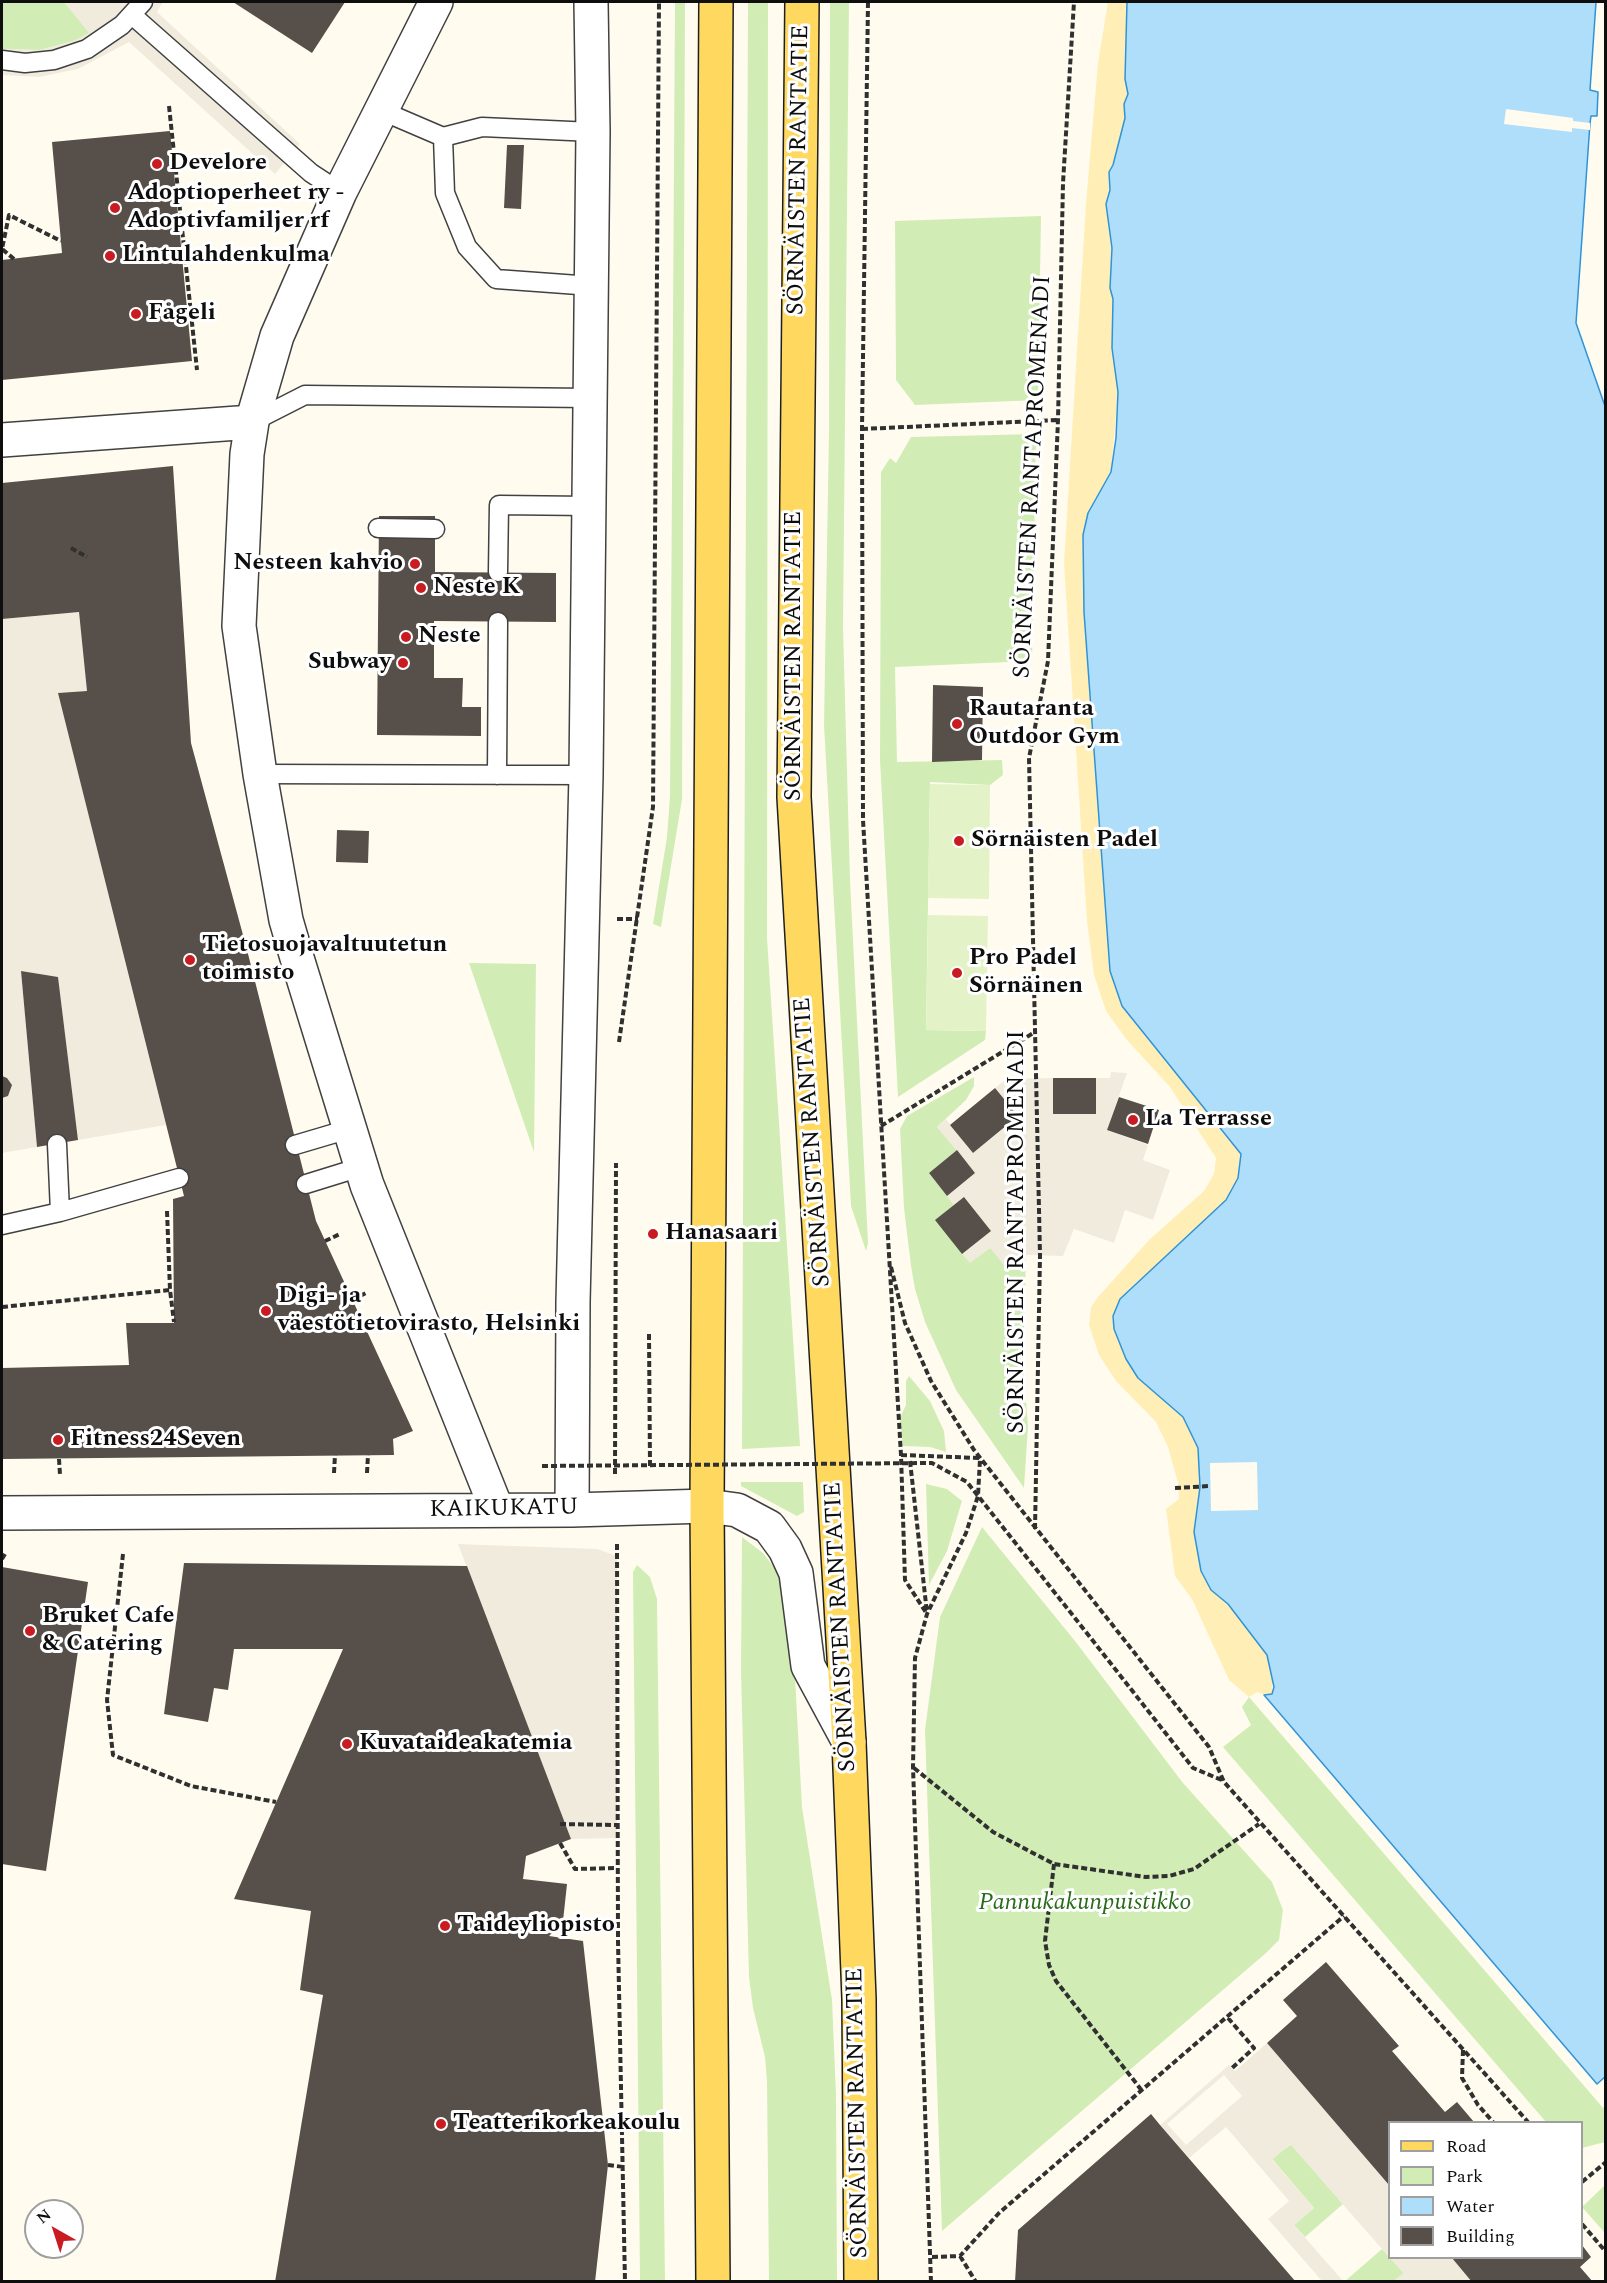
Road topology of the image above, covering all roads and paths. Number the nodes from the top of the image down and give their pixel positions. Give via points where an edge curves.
1 (436, 2) edge
2 (591, 2) edge
3 (659, 2) edge
4 (716, 2) edge
5 (802, 2) edge
6 (867, 2) edge
7 (1074, 2) edge
8 (138, 8) edge
9 (2, 60) edge
10 (169, 106) dead end
11 (380, 110) junction
12 (593, 132) junction
13 (443, 137) junction
14 (340, 192) junction
15 (61, 241) dead end
16 (169, 250) dead end
17 (164, 252) dead end
18 (14, 259) dead end
19 (592, 286) junction
20 (197, 370) dead end
21 (590, 398) junction
22 (1058, 420) junction
23 (252, 422) junction
24 (862, 429) junction
25 (2, 440) edge
26 (589, 506) junction
27 (378, 528) dead end
28 (435, 529) dead end
29 (71, 548) dead end
30 (87, 557) dead end
31 (498, 572) dead end
32 (498, 622) dead end
33 (260, 774) junction
34 (497, 775) junction
35 (586, 775) junction
36 (1035, 1031) junction
37 (618, 1048) dead end
38 (881, 1126) junction
39 (349, 1129) junction
40 (57, 1144) dead end
41 (295, 1145) dead end
42 (616, 1155) dead end
43 (361, 1167) junction
44 (179, 1178) dead end
45 (306, 1184) dead end
46 (60, 1212) junction
47 (168, 1218) dead end
48 (2, 1225) edge
49 (340, 1234) dead end
50 (325, 1241) dead end
51 (889, 1258) junction
52 (170, 1290) junction
53 (366, 1293) dead end
54 (352, 1300) dead end
55 (2, 1307) edge
56 (173, 1322) dead end
57 (649, 1334) dead end
58 (335, 1455) dead end
59 (368, 1455) dead end
60 (900, 1455) junction
61 (980, 1458) junction
62 (59, 1459) dead end
63 (910, 1461) junction
64 (542, 1466) dead end
65 (650, 1466) junction
66 (334, 1473) dead end
67 (367, 1473) dead end
68 (60, 1475) dead end
69 (1210, 1486) dead end
70 (1175, 1488) dead end
71 (707, 1506) junction
72 (616, 1509) junction
73 (497, 1510) junction
74 (572, 1510) junction
75 (2, 1513) edge
76 (1035, 1529) junction
77 (5, 1554) dead end
78 (123, 1554) dead end
79 (2, 1559) edge
80 (927, 1614) junction
81 (849, 1742) junction
82 (913, 1767) junction
83 (1224, 1782) junction
84 (276, 1802) dead end
85 (560, 1824) dead end
86 (1259, 1824) junction
87 (617, 1825) junction
88 (560, 1843) dead end
89 (1054, 1864) junction
90 (618, 1868) junction
91 (1344, 1916) junction
92 (1228, 2018) junction
93 (1463, 2050) junction
94 (1232, 2068) dead end
95 (1143, 2092) junction
96 (1492, 2121) edge
97 (1527, 2121) edge
98 (1605, 2162) edge
99 (608, 2165) dead end
100 (624, 2167) junction
101 (1583, 2180) edge
102 (1583, 2226) edge
103 (1605, 2252) edge
104 (960, 2256) junction
105 (932, 2257) junction
106 (625, 2282) edge
107 (713, 2282) edge
108 (861, 2282) edge
109 (931, 2282) edge
110 (976, 2282) edge

1 - 11 street
2 - 12 street
3 - 37 path via 653,807
4 - 71 main road
5 - 81 main road, SÖRNÄISTEN RANTATIE via 794,797
6 - 24 path
7 - 22 path, SÖRNÄISTEN RANTAPROMENADI via 1063,183
8 - 9 lane via 111,34 87,49 54,60
8 - 14 lane via 312,173
10 - 20 path
11 - 13 lane
11 - 14 street
12 - 13 lane via 483,127
12 - 19 street
13 - 19 lane via 445,193 467,247 496,279
14 - 23 street via 277,336
15 - 18 path via 9,215 2,249
16 - 17 path
19 - 21 street
21 - 23 lane via 305,395
21 - 26 street
22 - 24 path
22 - 36 path, SÖRNÄISTEN RANTAPROMENADI via 1048,661 1029,758
23 - 25 street
23 - 33 street via 239,626
24 - 38 path via 863,820
26 - 31 lane via 499,505
26 - 35 street
27 - 28 lane
29 - 30 path
32 - 34 lane
33 - 34 lane
33 - 39 street via 286,920
34 - 35 lane
35 - 74 street via 573,1291
36 - 38 path
36 - 76 path, SÖRNÄISTEN RANTAPROMENADI via 1040,1255
38 - 51 path
39 - 41 lane
39 - 43 street
40 - 46 lane
42 - 72 path
43 - 45 lane
43 - 73 street
44 - 46 lane
46 - 48 lane
47 - 52 path
49 - 50 path
51 - 60 path
51 - 61 path via 905,1323 931,1381
52 - 55 path
52 - 56 path
53 - 54 path
57 - 65 path
58 - 66 path
59 - 67 path
60 - 61 path
60 - 80 path via 904,1580
61 - 76 path
61 - 80 path via 978,1496 966,1533
62 - 68 path
63 - 65 path, bridge
63 - 80 path
63 - 83 path, bridge via 932,1463 967,1482 1193,1768
64 - 65 path, bridge
69 - 70 path
71 - 72 street, KAIKUKATU
71 - 81 street, KAIKUKATU via 753,1516 769,1527 785,1549 796,1573 808,1666
71 - 107 main road
72 - 74 street, KAIKUKATU
72 - 87 path
73 - 74 street, KAIKUKATU
73 - 75 street, KAIKUKATU
76 - 83 path via 1209,1747
77 - 79 path
78 - 84 path via 107,1701 113,1755 191,1786
80 - 82 path via 915,1658
81 - 108 main road, SÖRNÄISTEN RANTATIE via 859,1999
82 - 89 path via 993,1832
82 - 105 path
83 - 86 path
85 - 87 path
86 - 89 path via 1194,1869 1169,1876 1146,1877
86 - 91 path
87 - 90 path
88 - 90 path via 575,1869
89 - 95 path via 1045,1941 1049,1965 1056,1981
90 - 100 path
91 - 92 path
91 - 93 path
92 - 94 path via 1254,2048
92 - 95 path
93 - 96 path via 1462,2078
93 - 97 path
95 - 104 path via 999,2213
98 - 101 path
99 - 100 path
100 - 106 path
102 - 103 path
104 - 105 path
104 - 110 path
105 - 109 path

